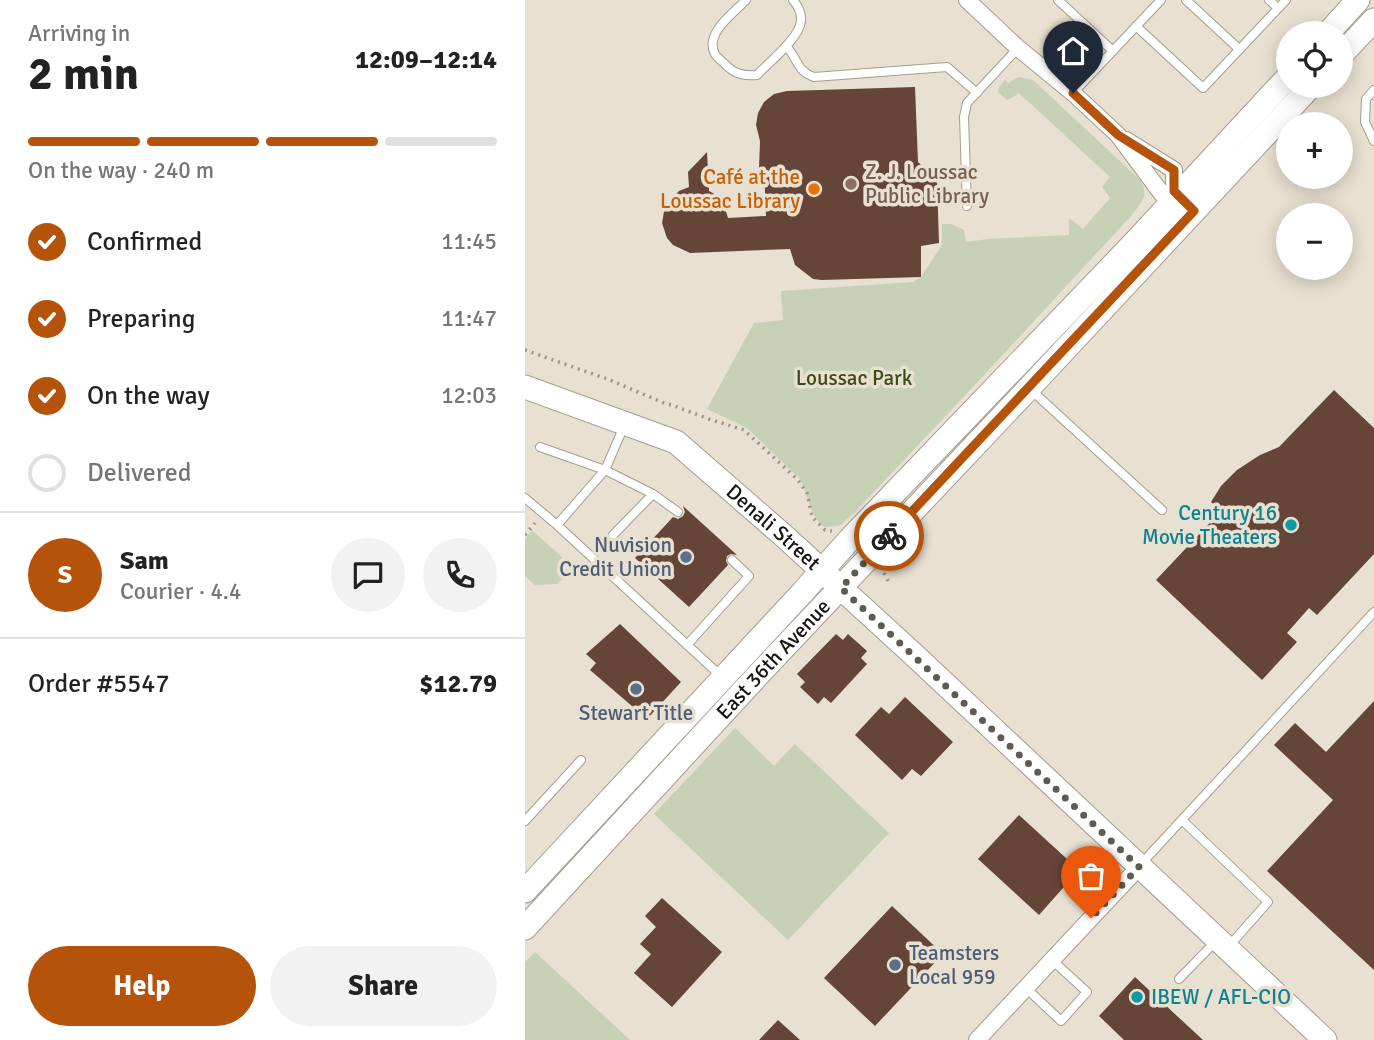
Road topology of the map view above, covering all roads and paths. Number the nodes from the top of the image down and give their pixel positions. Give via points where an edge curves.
1 (746, 0) edge
2 (793, 0) edge
3 (967, 0) edge
4 (1058, 0) edge
5 (1161, 0) edge
6 (1186, 0) edge
7 (1269, 0) edge
8 (1286, 0) edge
9 (1359, 0) edge
10 (1278, 8) junction
11 (1374, 20) edge
12 (1339, 21) edge
13 (1136, 26) junction
14 (1353, 42) edge
15 (786, 46) junction
16 (1018, 48) junction
17 (1240, 49) junction
18 (1113, 51) junction
19 (1374, 90) edge
20 (1276, 91) edge
21 (977, 93) junction
22 (1073, 93) junction
23 (1297, 98) edge
24 (1374, 141) edge
25 (1182, 199) junction
26 (967, 206) dead end
27 (525, 351) edge
28 (525, 387) edge
29 (1029, 388) junction
30 (625, 424) junction
31 (540, 447) dead end
32 (605, 470) junction
33 (653, 494) junction
34 (525, 498) edge
35 (1162, 510) dead end
36 (678, 512) dead end
37 (557, 526) junction
38 (842, 527) dead end
39 (613, 535) dead end
40 (732, 560) dead end
41 (822, 571) junction
42 (884, 573) dead end
43 (888, 581) dead end
44 (841, 588) junction
45 (1372, 617) edge
46 (687, 645) junction
47 (722, 677) junction
48 (581, 760) dead end
49 (1182, 820) junction
50 (525, 821) edge
51 (1139, 867) junction
52 (525, 891) edge
53 (525, 928) edge
54 (1222, 944) junction
55 (1052, 960) junction
56 (1179, 979) dead end
57 (1025, 988) junction
58 (1321, 1039) edge
59 (977, 1040) edge

1 - 15 lane via 717,30 715,53 733,72 751,76
2 - 15 lane via 801,20
3 - 16 street
4 - 18 lane
5 - 13 lane
6 - 17 lane
7 - 10 lane
8 - 10 lane
9 - 12 main road
10 - 17 lane
11 - 14 main road
13 - 17 lane via 1203,88
13 - 18 lane
15 - 21 lane via 799,68 814,77 947,68
16 - 21 lane
16 - 22 street
18 - 22 lane
19 - 24 lane via 1366,99 1365,122
20 - 25 main road, East 36th Avenue
21 - 26 lane via 967,103 964,117
22 - 25 street via 1118,135 1162,194
23 - 25 main road, East 36th Avenue
25 - 29 main road, East 36th Avenue
25 - 41 main road, East 36th Avenue
27 - 38 path via 744,430 797,480 807,494 813,517 825,530
28 - 30 main road, Denali Street
29 - 35 lane
29 - 44 main road, East 36th Avenue
30 - 32 lane
30 - 41 main road, Denali Street via 676,442
31 - 32 lane
32 - 33 lane
32 - 37 lane
33 - 36 lane
33 - 39 lane
34 - 37 lane
37 - 46 lane
40 - 46 lane via 749,576
41 - 44 main road, Denali Street
41 - 47 main road, East 36th Avenue
42 - 43 path
44 - 51 main road, Denali Street
44 - 53 main road, East 36th Avenue
45 - 49 lane
46 - 47 lane
47 - 52 main road, East 36th Avenue
48 - 50 lane
49 - 51 lane
49 - 54 lane via 1268,902
51 - 54 main road, Denali Street
51 - 55 street
54 - 56 lane
54 - 58 main road, Denali Street
55 - 57 street
55 - 57 lane via 1087,992 1061,1021
57 - 59 street

